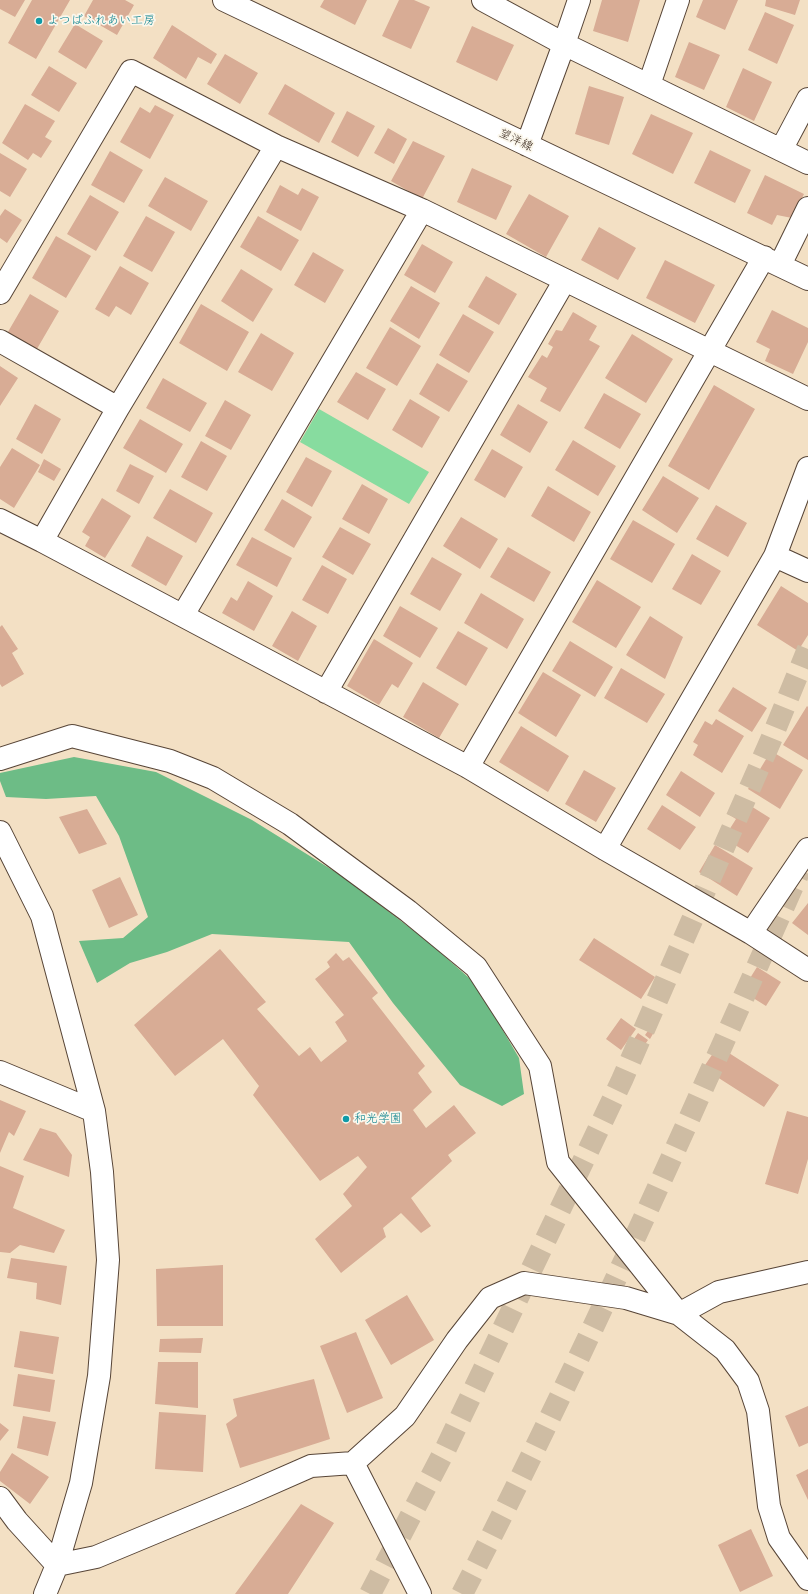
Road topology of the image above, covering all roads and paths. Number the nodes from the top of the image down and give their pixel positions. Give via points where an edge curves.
1 (224, 0) edge
2 (483, 0) edge
3 (578, 0) edge
4 (678, 0) edge
5 (564, 44) junction
6 (649, 85) junction
7 (808, 99) edge
8 (527, 145) junction
9 (276, 146) junction
10 (781, 150) junction
11 (808, 162) edge
12 (808, 208) edge
13 (422, 210) junction
14 (772, 261) junction
15 (808, 279) edge
16 (565, 280) junction
17 (0, 293) edge
18 (0, 341) edge
19 (709, 349) junction
20 (808, 399) edge
21 (118, 408) junction
22 (808, 468) edge
23 (0, 520) edge
24 (42, 541) junction
25 (775, 556) junction
26 (808, 571) edge
27 (183, 615) junction
28 (326, 692) junction
29 (0, 759) edge
30 (468, 767) junction
31 (0, 832) edge
32 (605, 849) junction
33 (808, 849) edge
34 (751, 932) junction
35 (808, 970) edge
36 (0, 1072) edge
37 (94, 1111) junction
38 (808, 1272) edge
39 (679, 1314) junction
40 (353, 1463) junction
41 (0, 1498) edge
42 (57, 1565) junction
43 (808, 1579) edge
44 (46, 1591) edge
45 (27, 1594) edge
46 (420, 1594) edge

1 - 8 street, 望洋線
2 - 5 street
3 - 5 street
4 - 6 street
5 - 6 street
5 - 8 street
6 - 10 street
7 - 10 street
8 - 14 street, 望洋線
9 - 13 street
9 - 17 street via 131,71
9 - 21 street
10 - 11 street
12 - 14 street
13 - 16 street
13 - 27 street
14 - 15 street, 望洋線
14 - 19 street
16 - 19 street
16 - 28 street
18 - 21 street
19 - 20 street
19 - 30 street
21 - 24 street
22 - 25 street
23 - 24 street
24 - 27 street
25 - 26 street
25 - 32 street
27 - 28 street
28 - 30 street
29 - 39 street via 72,736 170,761 213,778 290,824 408,911 476,967 540,1066 558,1162
30 - 32 street
31 - 37 street via 42,916
32 - 34 street
33 - 34 street
34 - 35 street
36 - 37 street
37 - 42 street via 102,1172 108,1260 99,1376 80,1483
38 - 39 street via 719,1292
39 - 40 street via 626,1298 524,1283 490,1298 404,1416
39 - 43 street via 725,1350 748,1381 758,1411 769,1506 779,1538
40 - 42 street via 311,1466 96,1557
40 - 46 street
41 - 42 street
42 - 44 street
44 - 45 street

